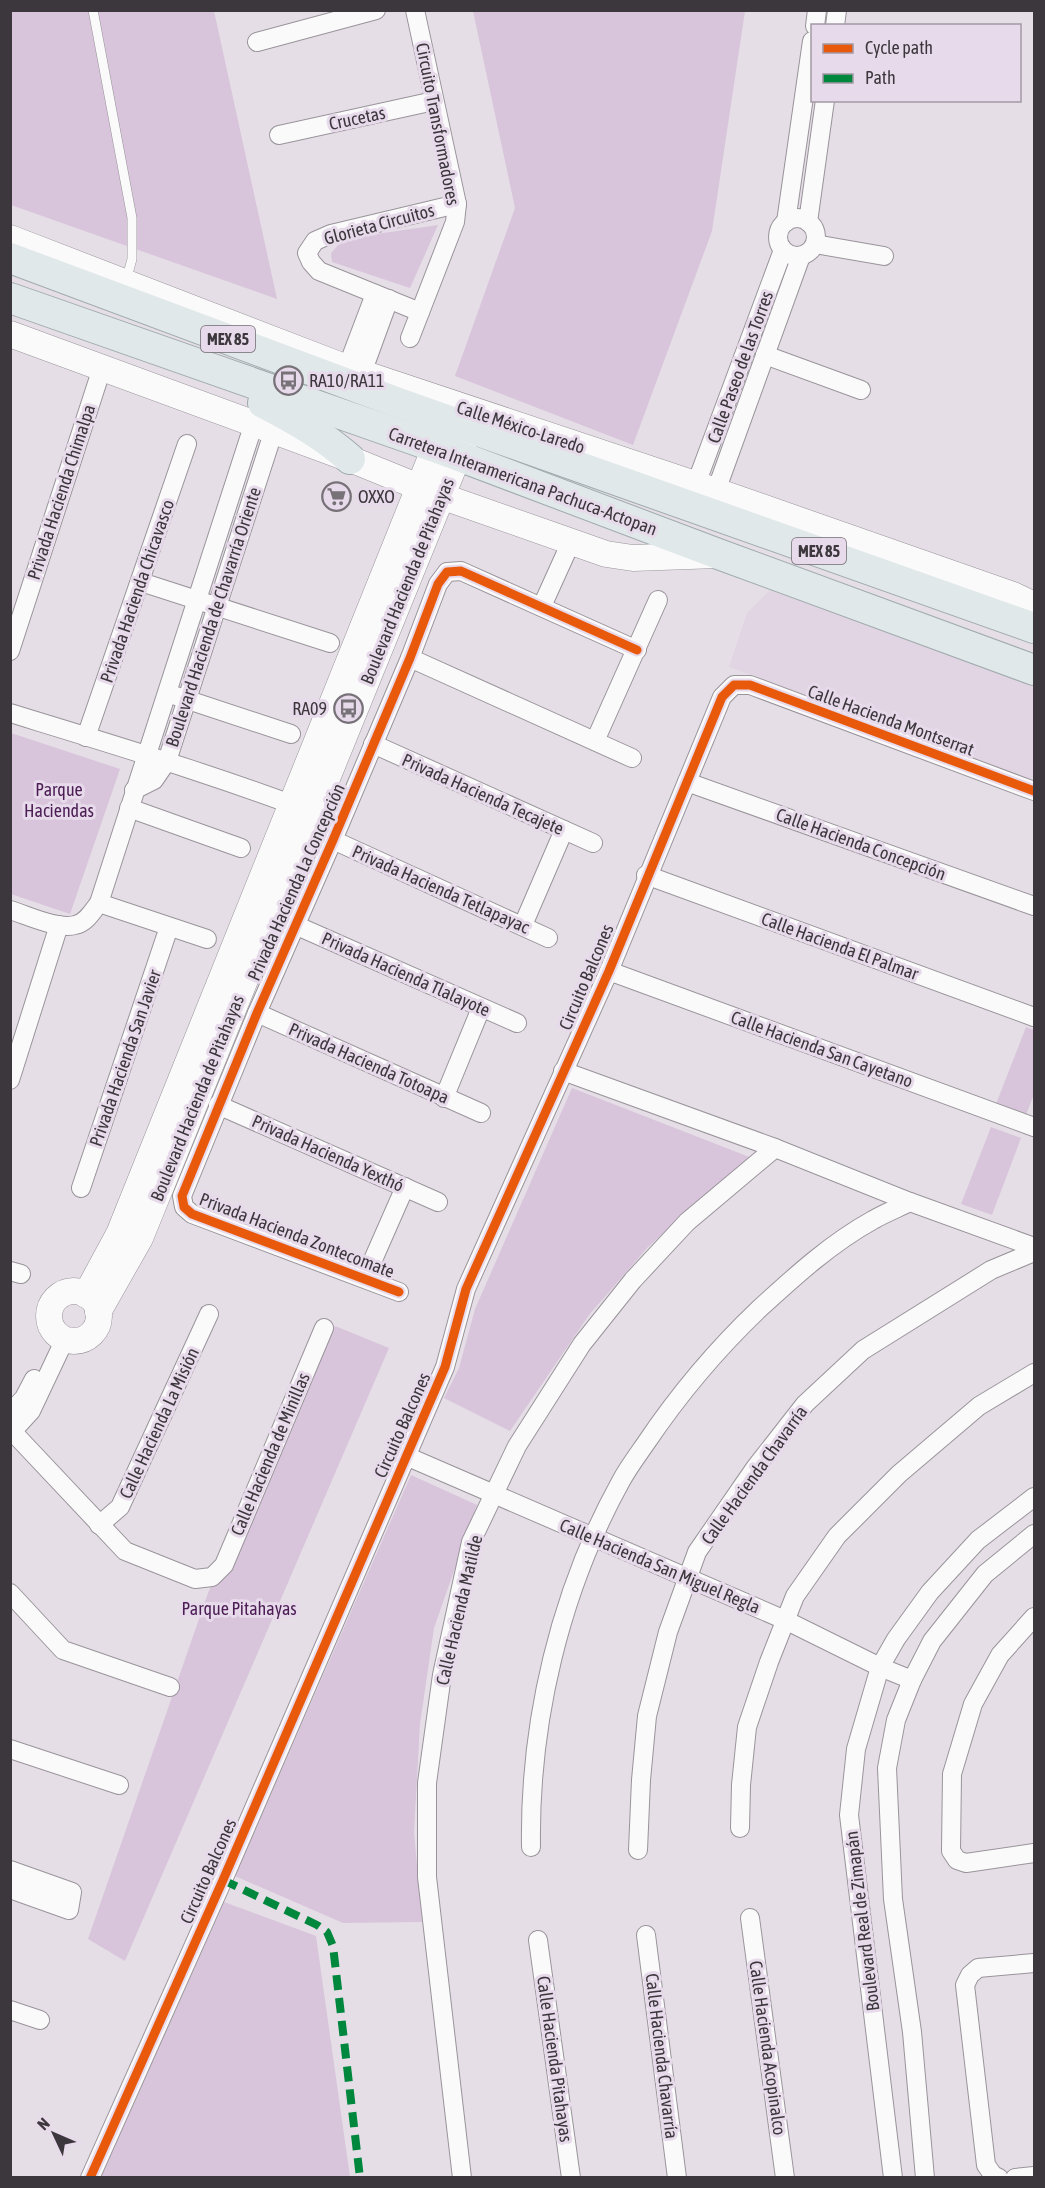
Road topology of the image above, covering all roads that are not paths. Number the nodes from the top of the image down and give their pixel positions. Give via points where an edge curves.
1 (93, 10) edge
2 (376, 10) edge
3 (415, 10) edge
4 (257, 42) dead end
5 (811, 54) edge
6 (434, 101) junction
7 (825, 102) edge
8 (279, 135) dead end
9 (457, 204) junction
10 (786, 222) junction
11 (808, 222) junction
12 (10, 238) edge
13 (815, 244) junction
14 (783, 250) junction
15 (801, 256) junction
16 (884, 256) dead end
17 (20, 261) edge
18 (113, 278) junction
19 (382, 297) junction
20 (10, 298) edge
21 (420, 312) junction
22 (11, 335) edge
23 (410, 338) dead end
24 (765, 355) junction
25 (193, 362) junction
26 (102, 368) junction
27 (354, 371) junction
28 (861, 390) dead end
29 (396, 394) junction
30 (461, 416) junction
31 (264, 427) junction
32 (380, 428) junction
33 (718, 429) junction
34 (736, 436) junction
35 (187, 444) dead end
36 (521, 445) junction
37 (447, 451) junction
38 (350, 459) junction
39 (506, 475) junction
40 (706, 488) junction
41 (430, 492) junction
42 (571, 542) junction
43 (721, 555) junction
44 (141, 582) junction
45 (196, 600) junction
46 (658, 600) dead end
47 (1035, 605) edge
48 (217, 606) junction
49 (542, 606) junction
50 (1035, 628) edge
51 (330, 643) dead end
52 (637, 650) junction
53 (10, 651) edge
54 (410, 658) junction
55 (1034, 669) edge
56 (734, 685) joint
57 (166, 692) junction
58 (187, 700) junction
59 (10, 713) edge
60 (291, 734) dead end
61 (86, 737) junction
62 (595, 741) junction
63 (373, 744) junction
64 (146, 754) junction
65 (632, 758) dead end
66 (166, 761) junction
67 (687, 782) junction
68 (135, 790) junction
69 (1035, 791) edge
70 (129, 808) junction
71 (303, 808) junction
72 (564, 830) junction
73 (337, 831) junction
74 (593, 843) dead end
75 (241, 848) dead end
76 (646, 875) junction
77 (99, 903) junction
78 (1035, 906) edge
79 (10, 910) edge
80 (295, 925) junction
81 (523, 925) junction
82 (67, 926) junction
83 (169, 927) junction
84 (548, 938) dead end
85 (207, 939) dead end
86 (609, 971) junction
87 (481, 1008) junction
88 (257, 1013) junction
89 (1035, 1017) edge
90 (517, 1023) dead end
91 (563, 1071) junction
92 (10, 1080) edge
93 (444, 1098) junction
94 (218, 1105) junction
95 (481, 1113) dead end
96 (1035, 1127) edge
97 (775, 1148) junction
98 (405, 1187) junction
99 (81, 1188) dead end
100 (438, 1202) dead end
101 (910, 1202) junction
102 (184, 1207) joint
103 (1035, 1247) edge
104 (1035, 1252) edge
105 (365, 1278) junction
106 (399, 1292) dead end
107 (92, 1303) junction
108 (209, 1314) dead end
109 (324, 1328) dead end
110 (62, 1338) junction
111 (1035, 1373) edge
112 (10, 1413) edge
113 (11, 1431) edge
114 (406, 1456) junction
115 (493, 1494) junction
116 (1035, 1497) edge
117 (99, 1525) junction
118 (1035, 1534) edge
119 (595, 1537) junction
120 (688, 1578) junction
121 (10, 1593) edge
122 (1035, 1617) edge
123 (785, 1620) junction
124 (880, 1667) junction
125 (912, 1680) junction
126 (170, 1687) dead end
127 (10, 1749) edge
128 (119, 1785) dead end
129 (740, 1828) dead end
130 (531, 1846) dead end
131 (638, 1850) dead end
132 (1035, 1853) edge
133 (10, 1870) edge
134 (10, 1889) edge
135 (750, 1918) dead end
136 (646, 1935) dead end
137 (538, 1940) dead end
138 (1035, 1964) edge
139 (10, 2010) edge
140 (40, 2020) dead end
141 (1035, 2176) edge
142 (90, 2178) edge
143 (462, 2178) edge
144 (571, 2178) edge
145 (677, 2178) edge
146 (785, 2178) edge
147 (893, 2178) edge
148 (925, 2178) edge
149 (999, 2178) edge
150 (1015, 2178) edge

1 - 18 lane via 132,218 132,259
2 - 4 street
3 - 6 street, Circuito Transformadores
5 - 10 street
6 - 8 street, Crucetas
6 - 9 street, Circuito Transformadores
7 - 11 street
9 - 19 street, Glorieta Circuitos via 315,241 307,253 319,271
9 - 21 street, Circuito Transformadores via 455,222
10 - 11 street via 797,218
10 - 14 street via 778,238
11 - 13 street via 815,231
12 - 18 street
13 - 15 street
13 - 16 street
14 - 15 street
14 - 33 street, Calle Paseo de las Torres
15 - 24 street, Calle Paseo de las Torres
17 - 18 main road
17 - 29 main road, Carretera Interamericana Pachuca-Actopan / MEX 85
18 - 27 street
19 - 21 street
19 - 27 street
20 - 25 main road, Carretera Interamericana Pachuca-Actopan / MEX 85
21 - 23 street, Circuito Transformadores
22 - 26 street
24 - 28 street
24 - 34 street, Calle Paseo de las Torres
25 - 32 main road, Carretera Interamericana Pachuca-Actopan / MEX 85
25 - 38 main road via 311,428
26 - 31 street
26 - 53 street, Privada Hacienda Chimalpa
27 - 29 street
29 - 30 main road, Carretera Interamericana Pachuca-Actopan / MEX 85
29 - 32 main road via 395,417
30 - 36 main road, Carretera Interamericana Pachuca-Actopan / MEX 85
30 - 37 street, Boulevard Hacienda de Pitahayas
30 - 40 street, Calle México-Laredo
31 - 38 street
31 - 45 street, Boulevard Hacienda de Chavarría Oriente
31 - 48 street, Boulevard Hacienda de Chavarría Oriente
32 - 37 main road, Carretera Interamericana Pachuca-Actopan / MEX 85
33 - 34 street
33 - 40 street, Calle Paseo de las Torres
34 - 40 street, Calle Paseo de las Torres
35 - 44 street, Privada Hacienda Chicavasco
36 - 39 main road via 508,452 503,465
36 - 50 main road, Carretera Interamericana Pachuca-Actopan / MEX 85
37 - 39 main road, Carretera Interamericana Pachuca-Actopan / MEX 85
37 - 41 street, Boulevard Hacienda de Pitahayas
38 - 41 street
39 - 43 main road, Carretera Interamericana Pachuca-Actopan / MEX 85
40 - 47 street, Calle México-Laredo
41 - 42 street
41 - 71 street, Boulevard Hacienda de Pitahayas
42 - 43 street via 633,558
42 - 49 street
43 - 55 main road, Carretera Interamericana Pachuca-Actopan / MEX 85
44 - 45 street
44 - 61 street, Privada Hacienda Chicavasco
45 - 48 street
45 - 57 street, Boulevard Hacienda de Chavarría Oriente
46 - 52 street
48 - 51 street
48 - 58 street, Boulevard Hacienda de Chavarría Oriente
49 - 52 street
49 - 54 street, Privada Hacienda La Concepción via 461,571 447,572 438,584
52 - 62 street
54 - 62 street
54 - 63 street, Privada Hacienda La Concepción
56 - 67 street, Circuito Balcones via 722,697
56 - 69 street, Calle Hacienda Montserrat via 750,685
57 - 58 street
57 - 64 street, Boulevard Hacienda de Chavarría Oriente
58 - 60 street
58 - 66 street, Boulevard Hacienda de Chavarría Oriente
59 - 61 street, Privada Hacienda Tetlapayac
61 - 64 street, Privada Hacienda Tetlapayac
62 - 65 street
63 - 72 street, Privada Hacienda Tecajete
63 - 73 street, Privada Hacienda La Concepción
64 - 66 street, Privada Hacienda Tetlapayac
64 - 68 street, Boulevard Hacienda de Chavarría Oriente
66 - 68 street, Boulevard Hacienda de Chavarría Oriente via 154,780
66 - 71 street, Privada Hacienda Tetlapayac
67 - 76 street, Circuito Balcones
67 - 78 street, Calle Hacienda Concepción
68 - 70 street, Boulevard Hacienda de Chavarría Oriente
70 - 75 street
70 - 77 street, Boulevard Hacienda de Chavarría Oriente
71 - 73 street, Privada Hacienda Tetlapayac
71 - 107 street, Boulevard Hacienda de Pitahayas via 141,1238
72 - 74 street, Privada Hacienda Tecajete
72 - 81 street
73 - 80 street, Privada Hacienda La Concepción
73 - 81 street, Privada Hacienda Tetlapayac
76 - 86 street, Circuito Balcones
76 - 89 street, Calle Hacienda El Palmar
77 - 82 street, Boulevard Hacienda de Chavarría Oriente via 88,918
77 - 83 street
79 - 82 street
80 - 87 street, Privada Hacienda Tlalayote
80 - 88 street, Privada Hacienda La Concepción
81 - 84 street, Privada Hacienda Tetlapayac
82 - 92 street
83 - 85 street
83 - 99 street, Privada Hacienda San Javier
86 - 91 street, Circuito Balcones
86 - 96 street, Calle Hacienda San Cayetano
87 - 90 street, Privada Hacienda Tlalayote
87 - 93 street
88 - 93 street, Privada Hacienda Totoapa
88 - 94 street, Privada Hacienda La Concepción
91 - 97 street
91 - 114 street, Circuito Balcones via 466,1289 445,1367
93 - 95 street, Privada Hacienda Totoapa
94 - 98 street, Privada Hacienda Yexthó
94 - 102 street, Privada Hacienda La Concepción via 182,1196
97 - 101 street
97 - 115 street, Calle Hacienda Matilde via 687,1222 633,1280 582,1344 517,1446
98 - 100 street, Privada Hacienda Yexthó
98 - 105 street
101 - 103 street
101 - 119 street via 841,1240 782,1287 731,1336 674,1402 621,1481
102 - 105 street, Privada Hacienda Zontecomate via 192,1214
104 - 120 street, Calle Hacienda Chavarría via 991,1270 872,1344 805,1404 697,1552
105 - 106 street, Privada Hacienda Zontecomate
107 - 110 street via 96,1326 92,1332 80,1340
107 - 110 street via 78,1292 62,1294 51,1306 50,1323
108 - 117 street, Calle Hacienda La Misión via 120,1507
109 - 117 street, Calle Hacienda de Minillas via 224,1565 212,1577 195,1579 125,1551
110 - 112 street
110 - 113 street via 31,1411
111 - 123 street via 979,1406 899,1474 837,1536 795,1596
113 - 117 street
114 - 115 street, Calle Hacienda San Miguel Regla
114 - 142 street, Circuito Balcones
115 - 119 street, Calle Hacienda San Miguel Regla
115 - 143 street, Calle Hacienda Matilde via 471,1542 457,1601 427,1783 427,1877
116 - 124 street, Boulevard Real de Zimapán via 978,1540 930,1592
118 - 125 street, Boulevard Real de Zimapán via 985,1574 932,1641
119 - 120 street, Calle Hacienda San Miguel Regla
119 - 130 street via 561,1626 543,1701 533,1765
120 - 123 street, Calle Hacienda San Miguel Regla
120 - 131 street, Calle Hacienda Chavarría via 668,1632 647,1716
121 - 126 street via 63,1650
122 - 132 street via 1000,1655 973,1704 952,1774 951,1851 957,1860 966,1863
123 - 124 street, Calle Hacienda San Miguel Regla
123 - 129 street via 747,1727
124 - 125 street, Calle Hacienda San Miguel Regla
124 - 147 street, Boulevard Real de Zimapán via 856,1749 849,1815
125 - 148 street, Boulevard Real de Zimapán via 896,1720 887,1768 893,1899 912,2032
127 - 128 street
133 - 134 street via 72,1892 69,1910
135 - 146 street, Calle Hacienda Acopinalco
136 - 145 street, Calle Hacienda Chavarría
137 - 144 street, Calle Hacienda Pitahayas
138 - 149 street via 978,1968 965,1985 986,2165
139 - 140 street
141 - 150 street

